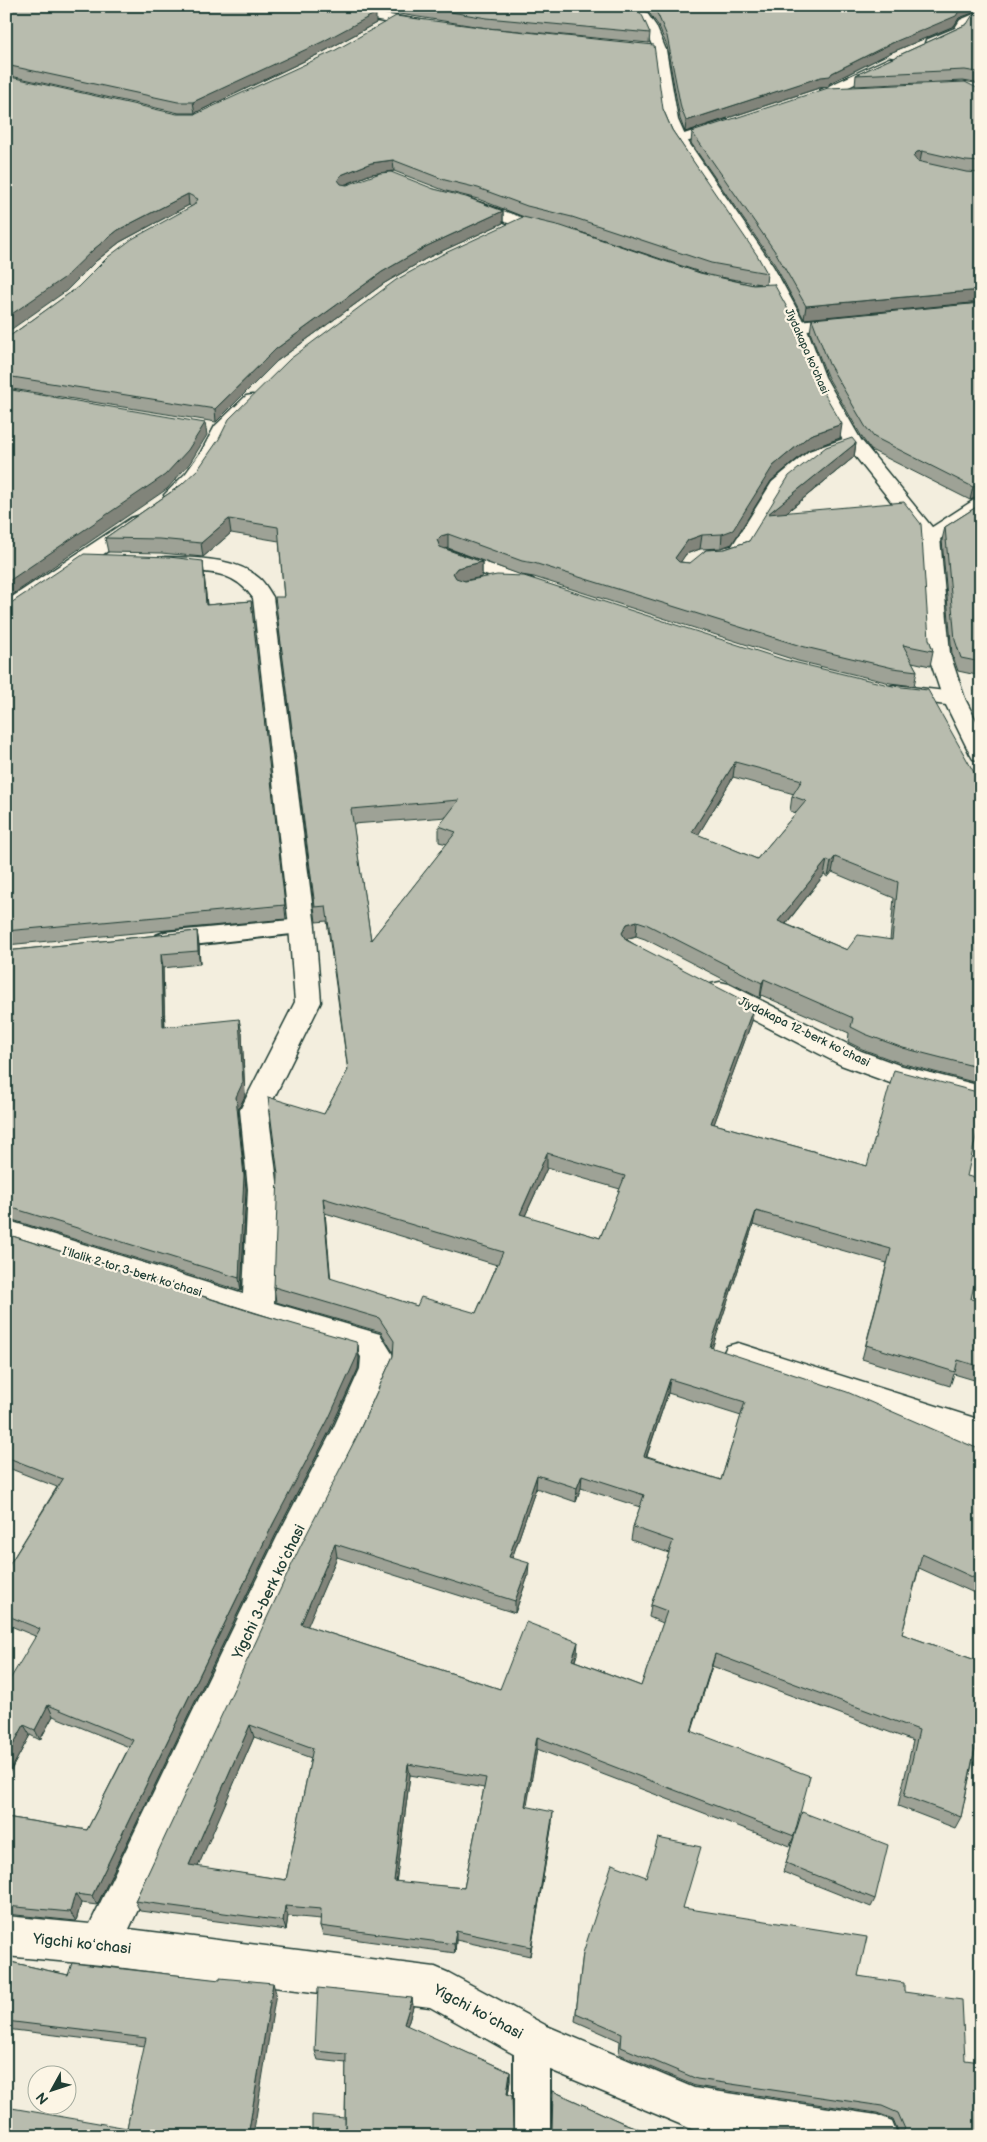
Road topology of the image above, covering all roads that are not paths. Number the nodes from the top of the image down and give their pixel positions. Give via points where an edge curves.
1 (314, 6) edge
2 (636, 6) edge
3 (981, 15) edge
4 (393, 21) junction
5 (438, 27) edge
6 (377, 30) edge
7 (960, 30) junction
8 (974, 35) edge
9 (640, 47) edge
10 (660, 50) junction
11 (915, 50) edge
12 (896, 58) edge
13 (855, 92) edge
14 (744, 118) edge
15 (680, 140) junction
16 (456, 200) edge
17 (521, 223) junction
18 (566, 234) edge
19 (495, 235) edge
20 (761, 291) edge
21 (779, 292) junction
22 (868, 320) edge
23 (798, 326) junction
24 (265, 387) edge
25 (202, 426) edge
26 (221, 430) junction
27 (853, 442) junction
28 (981, 504) edge
29 (930, 537) junction
30 (450, 556) edge
31 (84, 559) junction
32 (694, 560) edge
33 (473, 587) edge
34 (6, 611) edge
35 (872, 688) edge
36 (954, 699) junction
37 (981, 754) edge
38 (302, 927) junction
39 (144, 942) edge
40 (696, 979) edge
41 (981, 1097) edge
42 (6, 1232) edge
43 (258, 1311) junction
44 (732, 1354) edge
45 (981, 1435) edge
46 (6, 1936) edge
47 (101, 1944) junction
48 (532, 2041) junction
49 (532, 2136) edge
50 (877, 2136) edge

1 - 4 street
2 - 10 street, Jiydakapa ko'chasi via 650,26
3 - 7 street via 964,23
4 - 5 street
4 - 6 street
7 - 8 street
7 - 11 street
9 - 10 street
10 - 15 street, Jiydakapa ko'chasi via 671,120
12 - 13 street via 821,95
14 - 15 street
15 - 21 street, Jiydakapa ko'chasi via 755,250
16 - 17 street
17 - 18 street
17 - 19 street
20 - 21 street
21 - 23 street, Jiydakapa ko'chasi
22 - 23 street
23 - 27 street, Jiydakapa ko'chasi via 816,377
24 - 26 street
25 - 26 street
26 - 31 street via 193,477 156,509
27 - 29 street, Jiydakapa ko'chasi
27 - 32 street via 816,455 780,486 740,550
28 - 29 street
29 - 36 street via 938,654
30 - 33 street via 535,586 504,582
31 - 34 street
31 - 38 street via 194,564 224,569 252,582 263,598
35 - 36 street
36 - 37 street
38 - 39 lane
38 - 43 street via 308,1002 254,1110 263,1189
40 - 41 street, Jiydakapa 12-berk koʻchasi via 851,1058 893,1074
42 - 43 street, Iʻllalik 2-tor 3-berk koʻchasi
43 - 47 street, Yigchi 3-berk koʻchasi via 369,1343 377,1355 376,1369
44 - 45 street
46 - 47 street, Yigchi koʻchasi
47 - 48 street, Yigchi koʻchasi via 435,1987
48 - 49 lane
48 - 50 street, Yigchi koʻchasi via 694,2109

